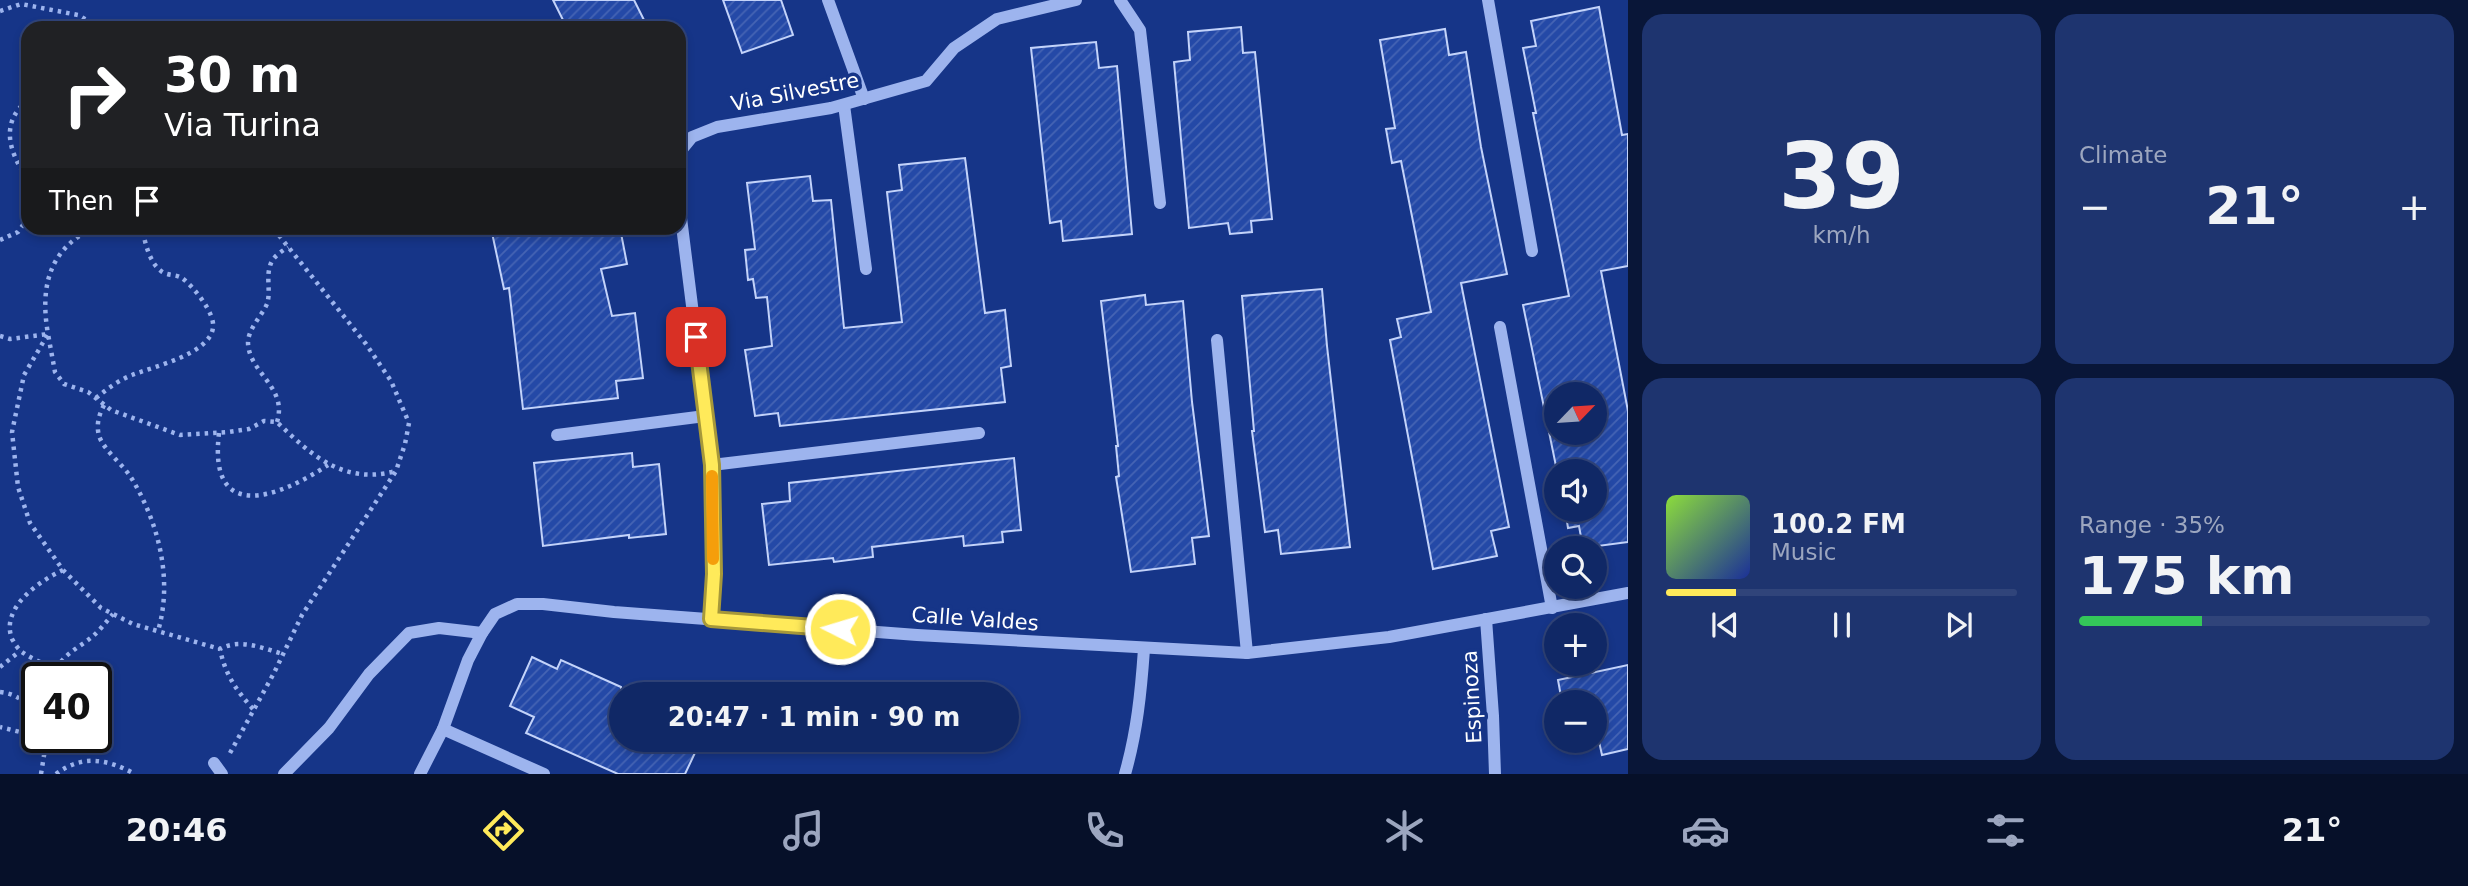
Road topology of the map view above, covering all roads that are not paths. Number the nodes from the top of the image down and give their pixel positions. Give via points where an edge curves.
1 (828, 0) edge
2 (1076, 0) edge
3 (1121, 0) edge
4 (1488, 0) edge
5 (864, 99) junction
6 (844, 105) junction
7 (686, 144) edge
8 (1160, 203) dead end
9 (683, 235) edge
10 (1532, 251) dead end
11 (866, 268) dead end
12 (1500, 327) dead end
13 (1217, 340) dead end
14 (705, 416) junction
15 (979, 433) dead end
16 (557, 435) dead end
17 (712, 465) junction
18 (1628, 593) edge
19 (1552, 608) junction
20 (711, 619) junction
21 (1486, 619) junction
22 (482, 633) junction
23 (1144, 649) junction
24 (1247, 653) junction
25 (443, 729) junction
26 (284, 774) edge
27 (420, 774) edge
28 (544, 774) edge
29 (1125, 774) edge
30 (1495, 774) edge

1 - 5 street
2 - 5 street, Via Silvestre via 997,19 954,48 926,81
3 - 8 street via 1140,30
4 - 10 street
5 - 6 street, Via Silvestre
6 - 7 street, Via Silvestre via 717,127 692,137
6 - 11 street
9 - 14 street
12 - 19 street
13 - 24 street
14 - 16 street
14 - 17 street
15 - 17 street
17 - 20 street
18 - 19 street, Calle Valdes
19 - 21 street, Calle Valdes
20 - 22 street, Calle Valdes via 517,604 495,614
20 - 23 street, Calle Valdes
21 - 24 street, Calle Valdes via 1388,638
21 - 30 street, Espinoza
22 - 25 street, Calle Valdes
22 - 26 street via 439,628 409,634
23 - 24 street, Calle Valdes
23 - 29 street via 1135,742
25 - 27 street, Calle Valdes
25 - 28 street

